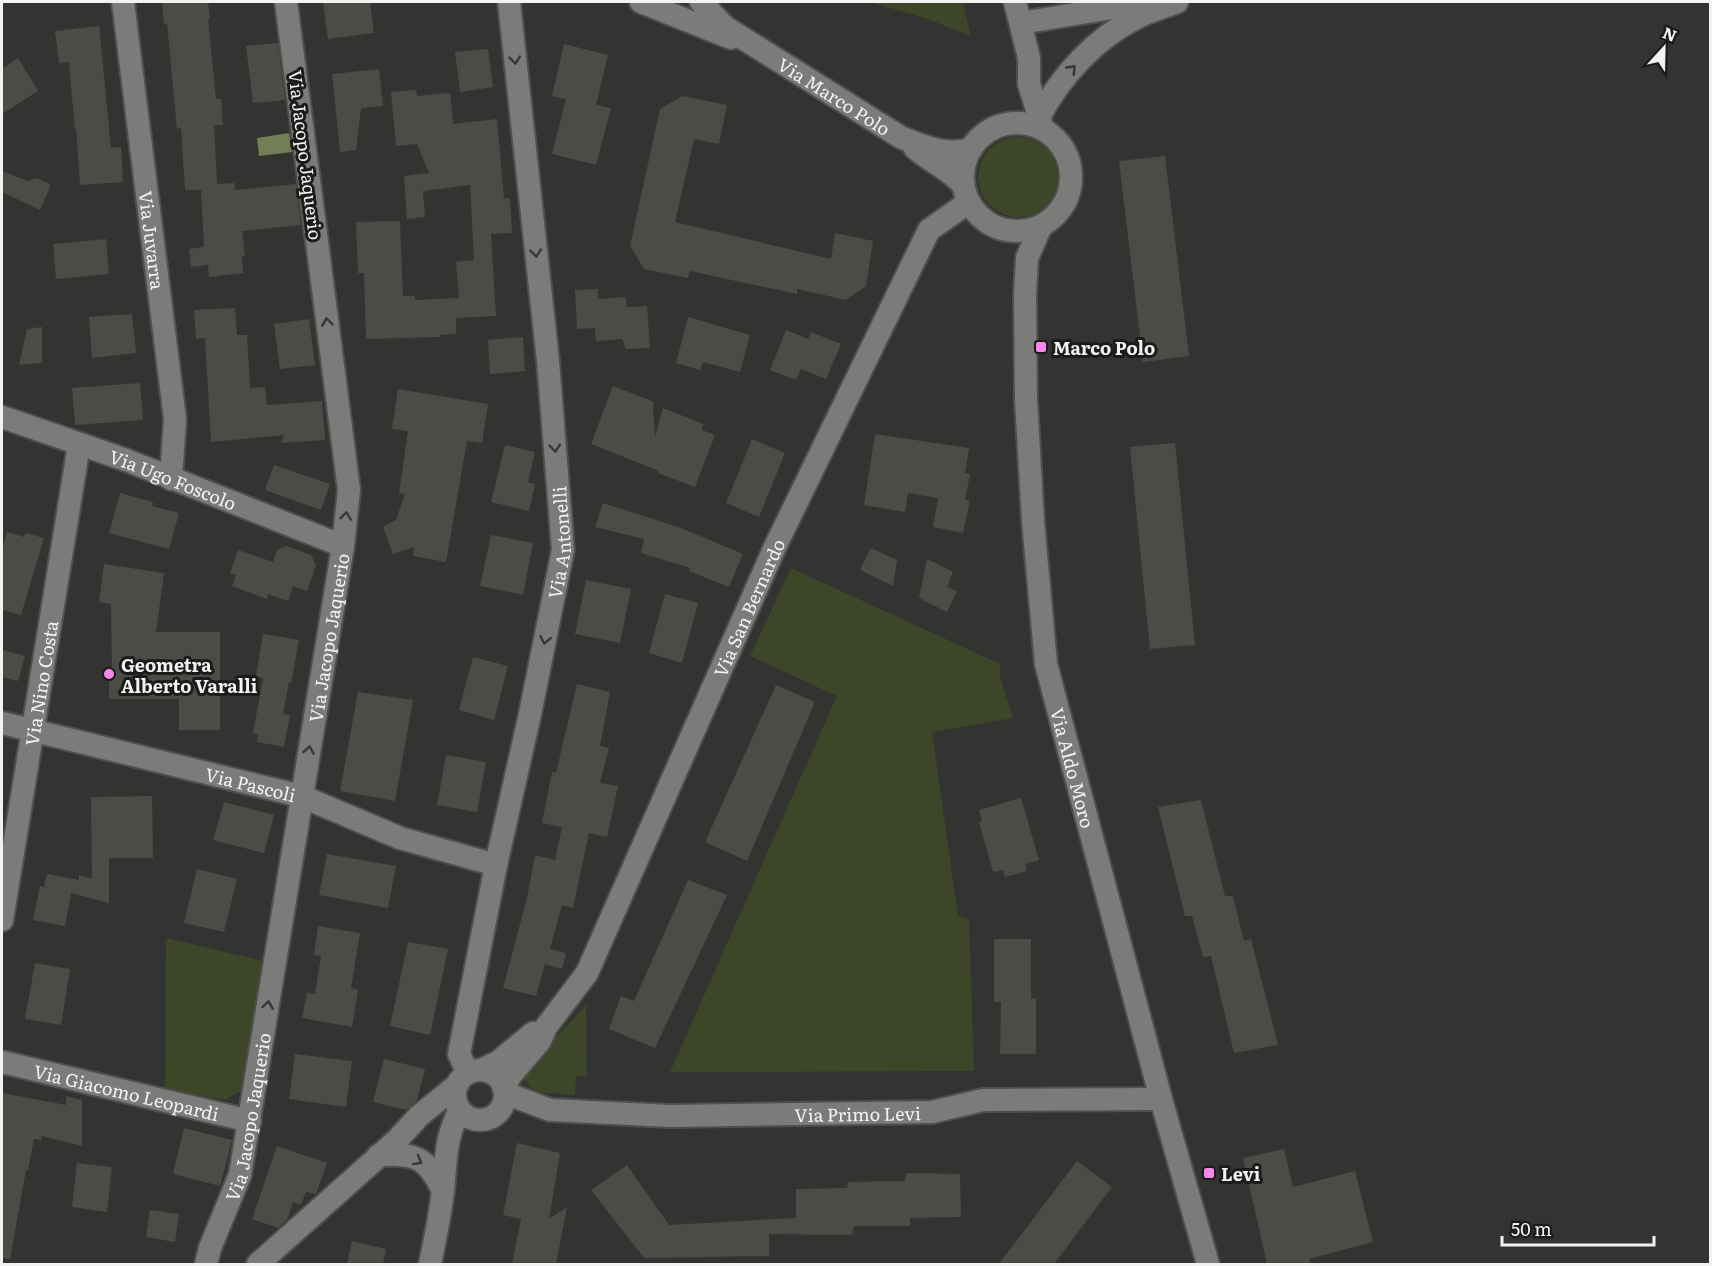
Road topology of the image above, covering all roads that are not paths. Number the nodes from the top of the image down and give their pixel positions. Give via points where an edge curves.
1 (123, 2) edge
2 (286, 2) edge
3 (508, 2) edge
4 (701, 2) edge
5 (1148, 2) edge
6 (1177, 2) edge
7 (647, 3) edge
8 (1018, 12) edge
9 (766, 52) junction
10 (1029, 84) junction
11 (1009, 124) junction
12 (1041, 124) junction
13 (902, 138) junction
14 (971, 149) junction
15 (966, 193) junction
16 (1041, 226) junction
17 (1008, 231) junction
18 (1027, 258) junction
19 (2, 417) edge
20 (79, 445) junction
21 (171, 479) junction
22 (343, 546) junction
23 (2, 723) edge
24 (32, 732) junction
25 (301, 796) junction
26 (496, 865) junction
27 (2, 920) edge
28 (546, 1027) junction
29 (2, 1062) edge
30 (505, 1091) junction
31 (470, 1098) junction
32 (1161, 1099) junction
33 (550, 1110) junction
34 (250, 1121) junction
35 (379, 1155) junction
36 (443, 1191) junction
37 (206, 1264) edge
38 (258, 1264) edge
39 (430, 1264) edge
40 (1208, 1264) edge

1 - 21 street, Via Juvarra via 175,420
22 -> 2 street, Via Jacopo Jaquerio via 349,490
3 -> 26 street, Via Antonelli via 548,361 563,550
4 - 9 street, Via Marco Polo via 725,27
5 - 8 street
12 -> 6 street via 1063,79 1095,45 1137,17
7 - 9 street, Via Marco Polo
8 - 10 street via 1029,58
9 - 13 street, Via Marco Polo
10 - 11 street
10 - 12 street
11 - 12 street
11 - 14 street via 981,137
12 - 16 street via 1066,154 1071,170 1065,203
13 - 14 street, Via Marco Polo via 929,149
13 - 15 street, Via Marco Polo via 955,175
14 - 15 street via 964,166
15 - 17 street via 979,215
15 - 28 street, Via San Bernardo via 929,230 774,549 587,973
16 - 17 street
16 - 18 street, Via Aldo Moro
17 - 18 street
18 - 32 street, Via Aldo Moro via 1026,400 1046,664
19 - 20 street, Via Ugo Foscolo
20 - 21 street, Via Ugo Foscolo
20 - 24 street, Via Nino Costa
21 - 22 street, Via Ugo Foscolo
25 -> 22 street, Via Jacopo Jaquerio
23 - 24 street, Via Pascoli
24 - 25 street, Via Pascoli
24 - 27 street, Via Nino Costa
25 - 26 street, Via Pascoli via 400,838
34 -> 25 street, Via Jacopo Jaquerio
26 - 31 street, Via Antonelli via 459,1054
28 - 30 street, Via San Bernardo via 540,1041 510,1076
28 - 31 street, Via San Bernardo via 529,1035 498,1062
29 - 34 street, Via Giacomo Leopardi
30 - 31 street, Via San Bernardo via 501,1109
30 - 31 street via 492,1073
30 - 33 street, Via Primo Levi
31 - 33 street, Via Primo Levi via 537,1115
31 - 35 street via 419,1116
31 - 36 street via 454,1121 445,1156
32 - 33 street, Via Primo Levi via 983,1100 932,1112 670,1116
32 - 40 street, Via Aldo Moro
34 - 37 street, Via Jacopo Jaquerio via 240,1175
35 -> 36 street via 403,1154 421,1160 434,1173
35 - 38 street
36 - 39 street

